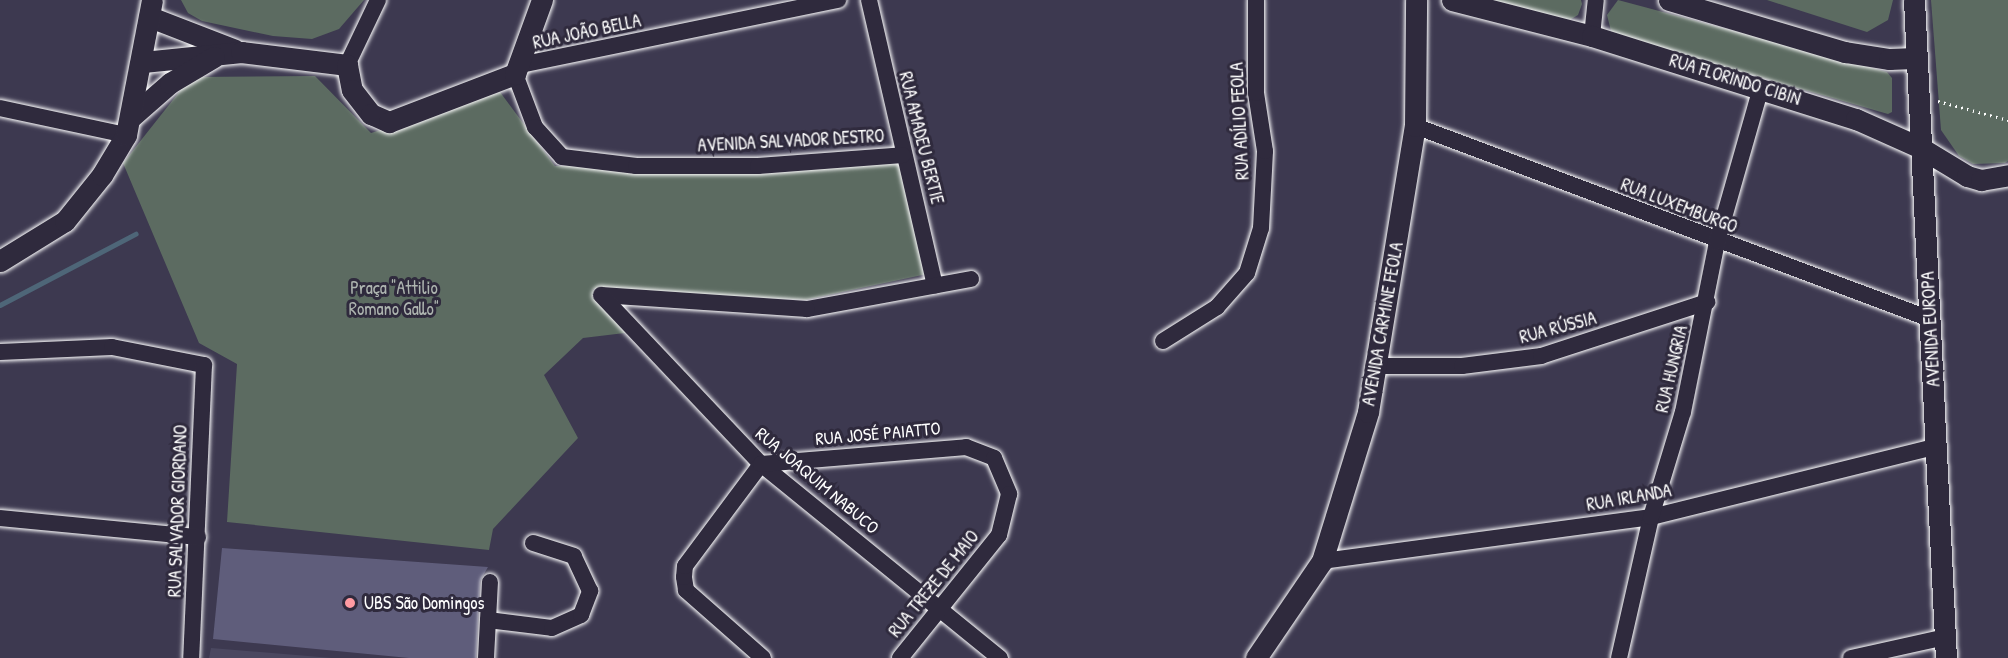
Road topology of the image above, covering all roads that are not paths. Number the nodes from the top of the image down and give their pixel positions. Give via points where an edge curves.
1 (378, 0) edge
2 (542, 0) edge
3 (838, 0) edge
4 (869, 0) edge
5 (1256, 0) edge
6 (1416, 0) edge
7 (1452, 0) edge
8 (1596, 0) edge
9 (1669, 0) edge
10 (1914, 0) edge
11 (151, 9) edge
12 (1592, 36) junction
13 (231, 53) junction
14 (1916, 58) junction
15 (142, 62) junction
16 (347, 65) junction
17 (517, 70) junction
18 (1761, 88) junction
19 (0, 108) edge
20 (128, 126) junction
21 (1415, 126) junction
22 (1921, 148) junction
23 (903, 154) junction
24 (2008, 175) edge
25 (1717, 242) junction
26 (0, 261) edge
27 (971, 279) dead end
28 (935, 285) junction
29 (1707, 302) junction
30 (1930, 319) junction
31 (1163, 341) dead end
32 (0, 352) edge
33 (1379, 366) junction
34 (1936, 446) junction
35 (761, 464) junction
36 (1651, 517) junction
37 (0, 518) edge
38 (999, 535) joint
39 (198, 537) junction
40 (533, 543) dead end
41 (1322, 561) junction
42 (490, 582) dead end
43 (939, 607) junction
44 (488, 620) junction
45 (1946, 648) edge
46 (191, 658) edge
47 (486, 658) edge
48 (763, 658) edge
49 (900, 658) edge
50 (1000, 658) edge
51 (1256, 658) edge
52 (1619, 658) edge
53 (1851, 658) edge

1 - 16 street
2 - 17 main road
3 - 17 street, RUA JOÃO BELLA
4 - 23 street, RUA AMADEU BERTIE
5 - 31 street, RUA ADÍLIO FEOLA via 1256,93 1264,151 1261,228 1247,273 1217,307
6 - 21 main road, AVENIDA CARMINE FEOLA
7 - 12 main road, RUA FLORINDO CIBIN
8 - 12 street
9 - 14 main road via 1845,52 1889,59
10 - 14 main road, AVENIDA EUROPA
11 - 13 main road
11 - 15 main road
12 - 18 main road, RUA FLORINDO CIBIN
13 - 15 main road
13 - 16 main road
13 - 20 main road via 170,83
14 - 22 main road, AVENIDA EUROPA
15 - 20 main road
16 - 17 main road via 352,90 371,114 389,122
17 - 23 street, AVENIDA SALVADOR DESTRO via 535,127 562,157 636,166 758,166
18 - 22 main road, RUA FLORINDO CIBIN via 1856,118
18 - 25 street, RUA HUNGRIA
19 - 20 street
20 - 26 main road via 102,175 65,221
21 - 25 street, RUA LUXEMBURGO
21 - 33 main road, AVENIDA CARMINE FEOLA
22 - 24 main road, RUA FLORINDO CIBIN via 1967,176 1982,180
22 - 30 main road, AVENIDA EUROPA
23 - 28 street, RUA AMADEU BERTIE
25 - 29 street, RUA HUNGRIA
25 - 30 street, RUA LUXEMBURGO
27 - 28 street
28 - 35 street, RUA JOAQUIM NABUCO via 807,309 602,293 602,298
29 - 33 street, RUA RÚSSIA via 1541,356 1462,366
29 - 36 street, RUA HUNGRIA via 1683,412
30 - 34 main road, AVENIDA EUROPA
32 - 39 street, RUA SALVADOR GIORDANO via 112,347 204,365
33 - 41 main road, AVENIDA CARMINE FEOLA
34 - 36 street, RUA IRLANDA
34 - 45 main road, AVENIDA EUROPA
35 - 38 street, RUA JOSÉ PAIATTO via 966,447 994,458 1009,495
35 - 43 street, RUA JOAQUIM NABUCO
35 - 48 street via 685,566 686,590
36 - 41 street, RUA IRLANDA
36 - 52 street, RUA HUNGRIA
37 - 39 street
38 - 43 street, RUA TREZE DE MAIO
39 - 46 street, RUA SALVADOR GIORDANO
40 - 44 street via 574,556 590,591 580,615 552,628
41 - 51 main road, AVENIDA CARMINE FEOLA
42 - 44 street
43 - 49 street, RUA TREZE DE MAIO
43 - 50 street, RUA JOAQUIM NABUCO
44 - 47 street
45 - 53 street

